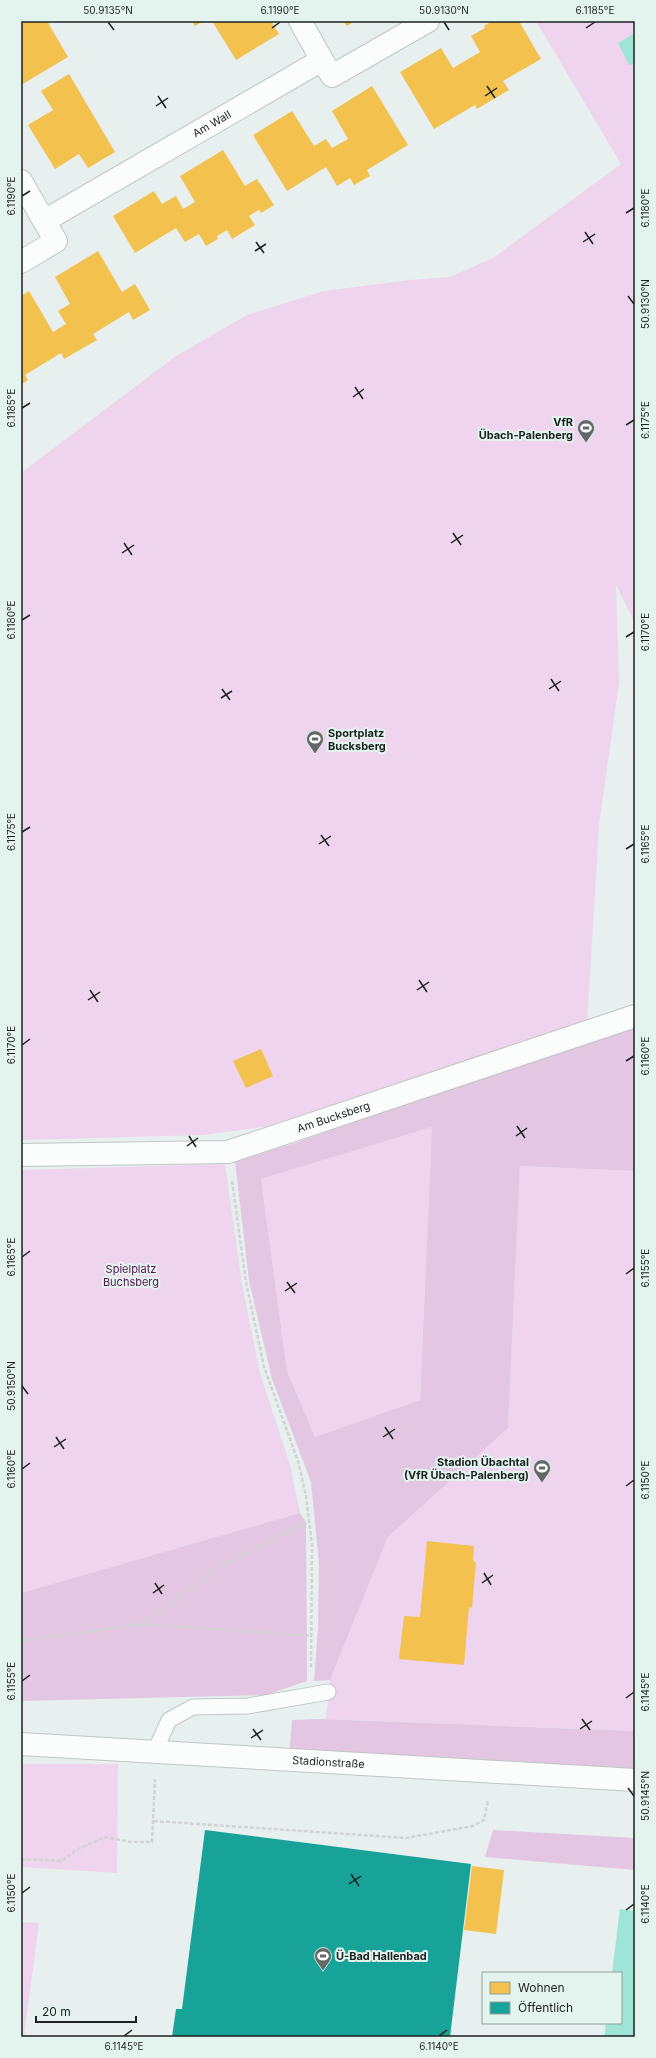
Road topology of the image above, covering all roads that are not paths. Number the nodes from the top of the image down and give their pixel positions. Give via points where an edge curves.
1 (300, 21) edge
2 (428, 21) edge
3 (322, 60) junction
4 (21, 180) edge
5 (44, 221) junction
6 (21, 262) edge
7 (635, 1016) edge
8 (21, 1155) edge
9 (328, 1692) dead end
10 (21, 1744) edge
11 (154, 1753) junction
12 (635, 1780) edge

1 - 3 street
2 - 3 street via 332,76
3 - 5 street, Am Wall
4 - 5 street
5 - 6 street via 56,241
7 - 8 street, Am Bucksberg via 228,1152
9 - 11 lane via 248,1706 193,1707 169,1720
10 - 11 street, Stadionstraße
11 - 12 street, Stadionstraße

